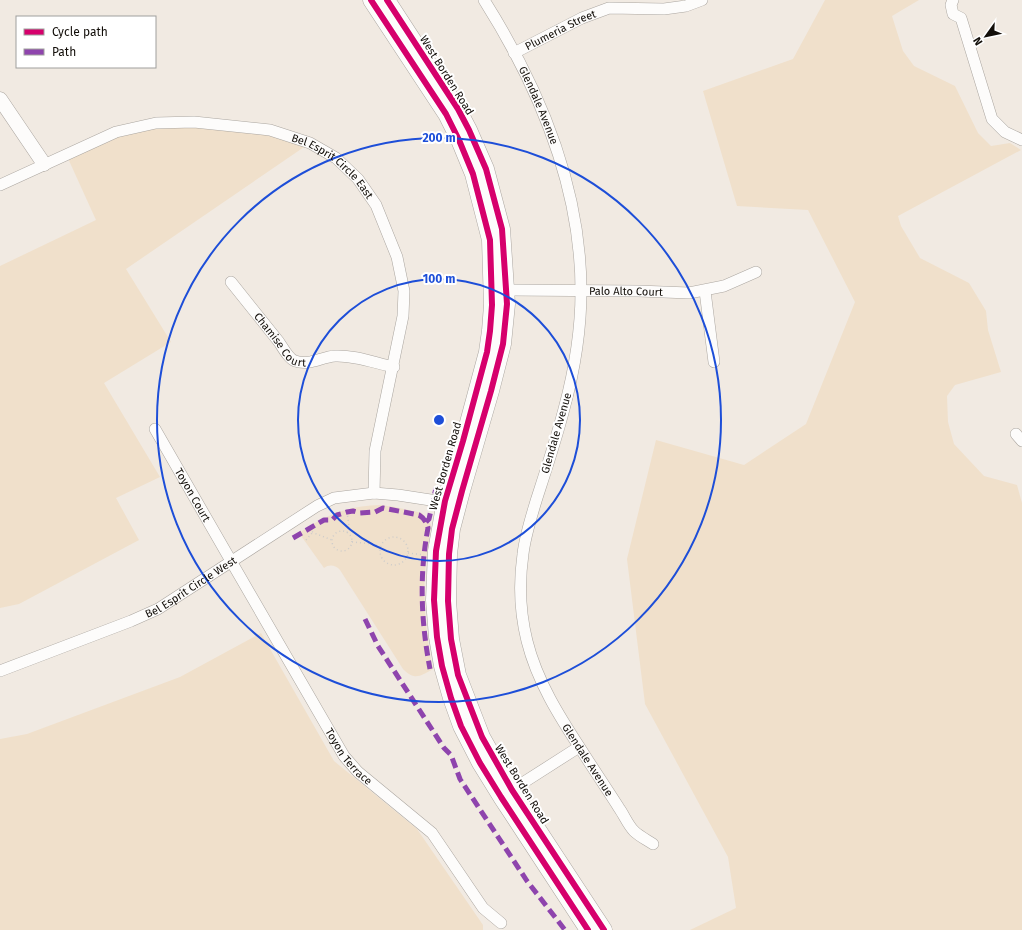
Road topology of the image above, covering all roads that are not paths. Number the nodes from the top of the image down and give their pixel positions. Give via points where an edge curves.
1 (371, 0) edge
2 (387, 0) edge
3 (484, 0) edge
4 (702, 0) edge
5 (953, 0) edge
6 (514, 52) junction
7 (0, 99) edge
8 (1022, 140) edge
9 (44, 164) junction
10 (0, 185) edge
11 (756, 272) dead end
12 (231, 282) dead end
13 (499, 290) junction
14 (581, 291) junction
15 (705, 291) junction
16 (714, 362) dead end
17 (394, 367) junction
18 (155, 429) dead end
19 (374, 493) junction
20 (451, 503) junction
21 (231, 561) junction
22 (0, 671) edge
23 (579, 746) junction
24 (506, 793) junction
25 (653, 844) dead end
26 (501, 923) dead end
27 (588, 930) edge
28 (604, 930) edge

1 - 13 main road, West Borden Road via 446,114 462,147 473,174 490,240
2 - 13 main road, West Borden Road via 458,109 486,170 502,229
3 - 6 street, Glendale Avenue
4 - 6 street, Plumeria Street via 686,6 664,9 609,8 582,18
5 - 8 street via 953,14 961,18 992,118 1005,132
6 - 14 street, Glendale Avenue via 537,97 559,153 575,217
7 - 9 street
9 - 10 street, Bel Esprit Circle East
9 - 17 street, Bel Esprit Circle East via 116,132 156,123 194,122 270,130 310,143 336,158 358,179 376,205 397,257 404,291 404,316
11 - 15 street, Palo Alto Court
12 - 17 street, Chamise Court via 294,361 309,363 335,356
13 - 14 street, Palo Alto Court
13 - 20 main road, West Borden Road via 507,304 503,344 491,391
14 - 15 street, Palo Alto Court
14 - 23 street, Glendale Avenue via 573,371 528,527 521,583 526,640 549,698
15 - 16 street
17 - 19 street, Bel Esprit Circle East via 375,451
18 - 21 street, Toyon Court
19 - 20 street, Bel Esprit Circle West
19 - 21 street, Bel Esprit Circle West via 334,498 317,506
20 - 24 main road, West Borden Road via 438,537 434,573 437,636 442,666 461,726 480,763
21 - 22 street, Bel Esprit Circle West via 158,609 131,622
21 - 26 street, Toyon Terrace via 344,756 358,772 432,833 483,908
23 - 24 street
23 - 25 street, Glendale Avenue via 634,831
24 - 27 main road, West Borden Road
24 - 28 main road, West Borden Road

